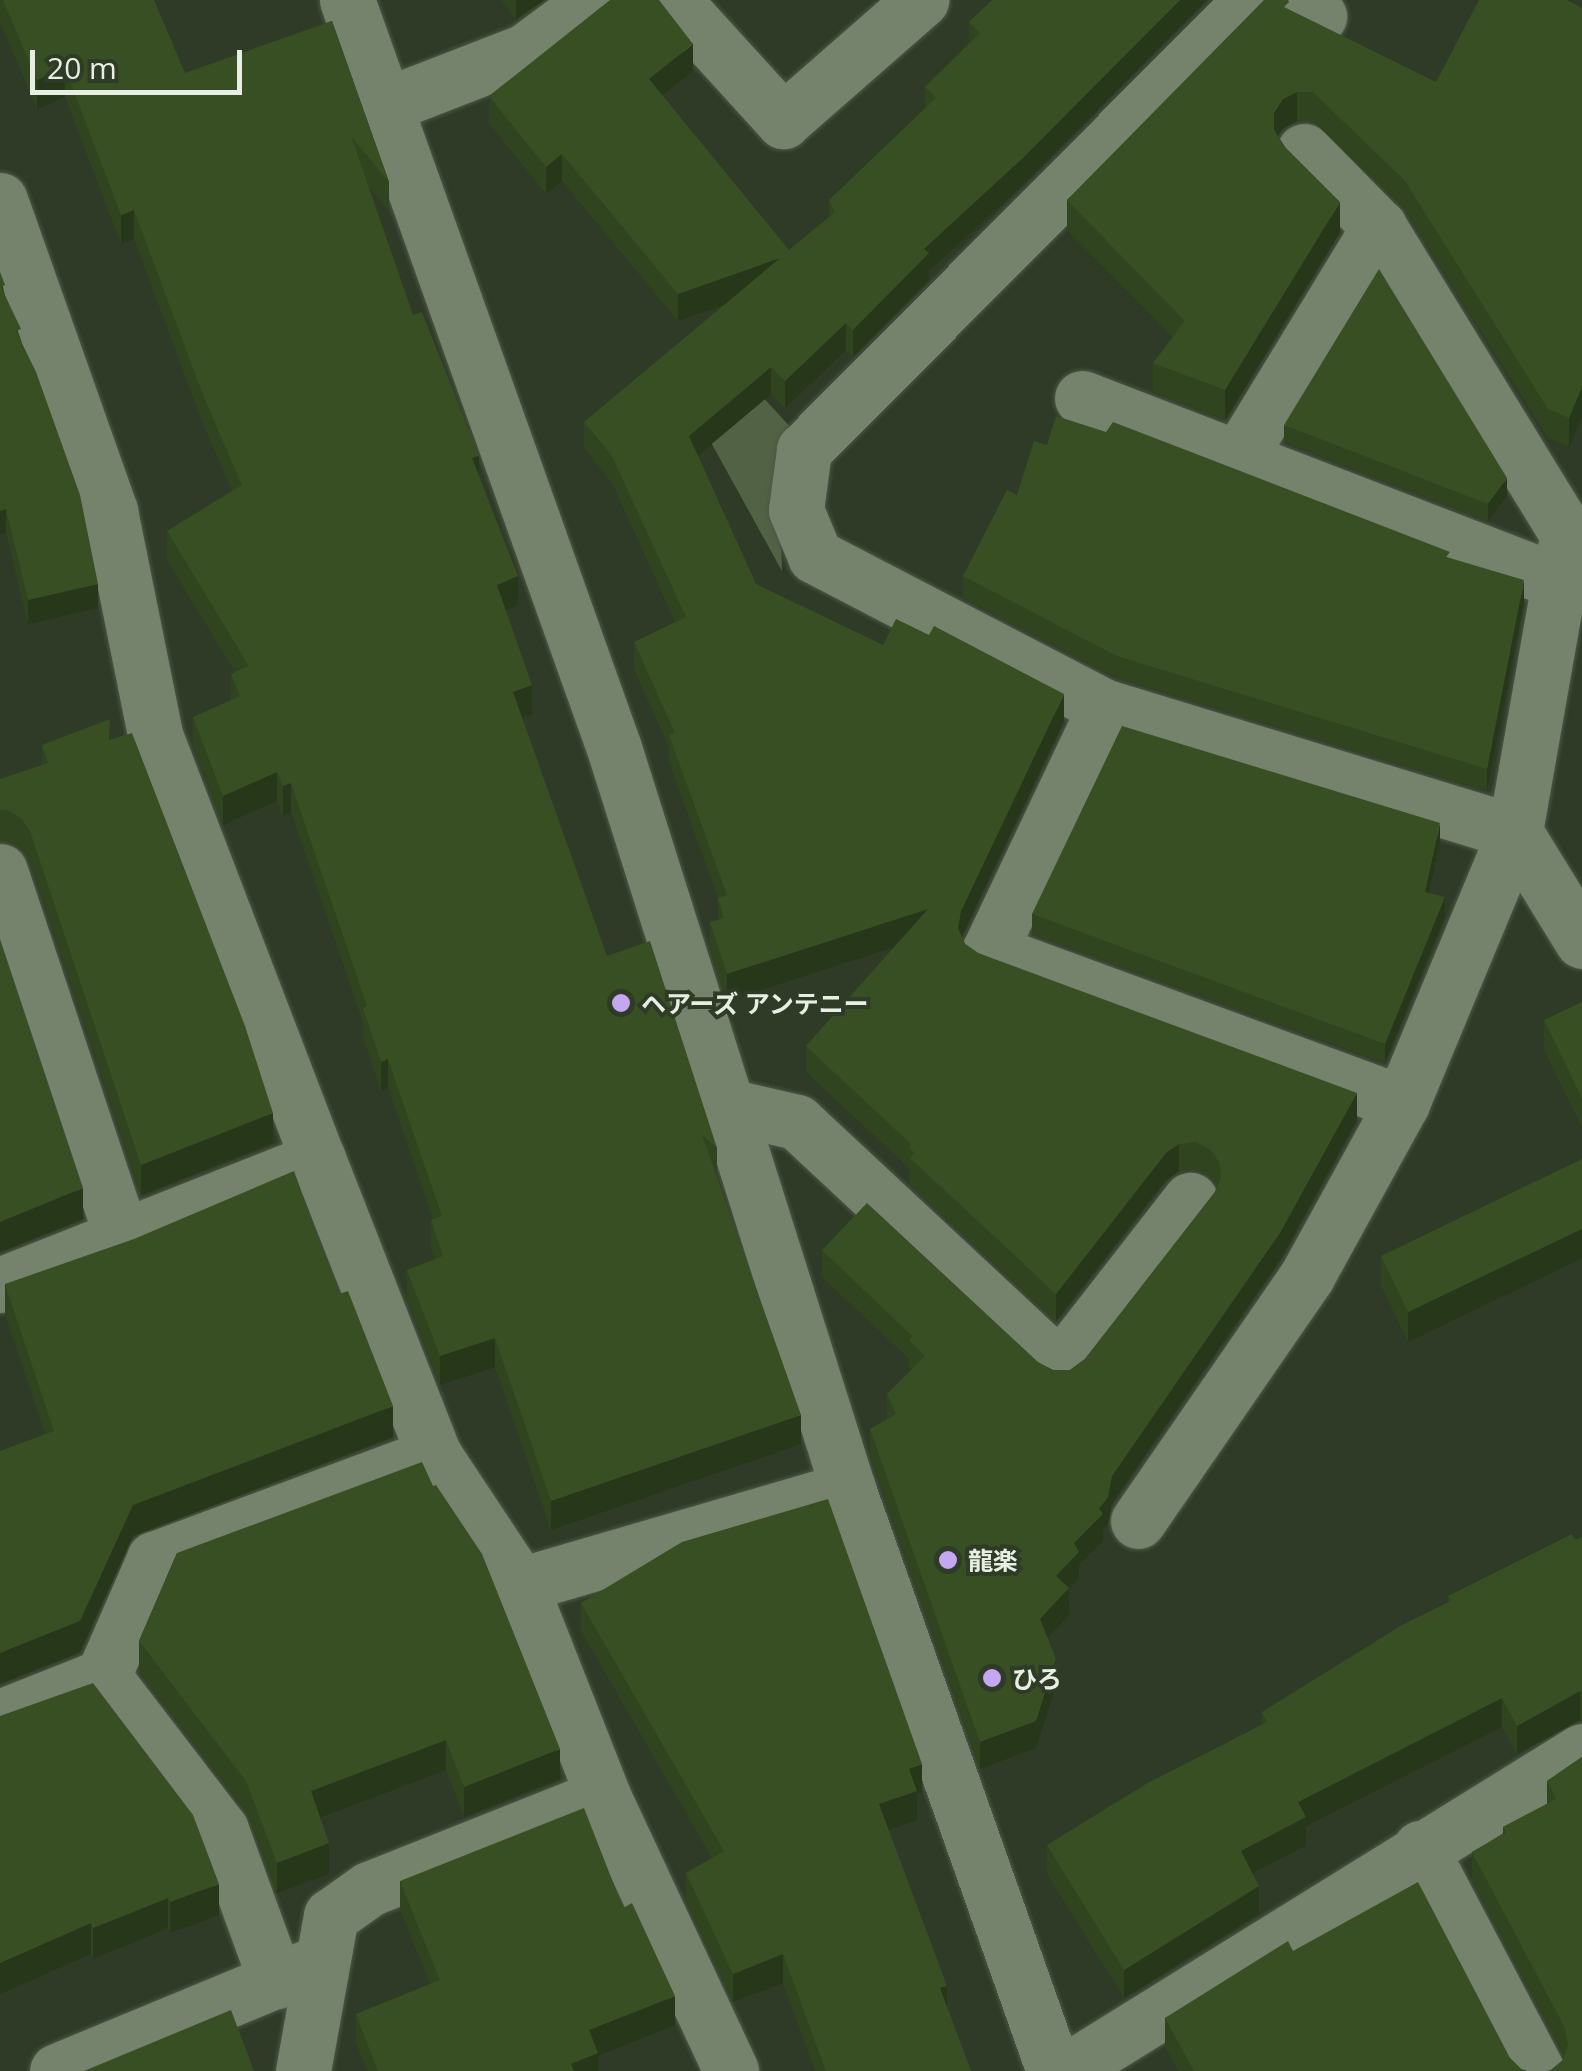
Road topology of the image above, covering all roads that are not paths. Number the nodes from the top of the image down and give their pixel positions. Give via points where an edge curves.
1 (347, 0) edge
2 (594, 0) edge
3 (673, 0) edge
4 (921, 0) edge
5 (1250, 0) edge
6 (386, 106) junction
7 (1304, 151) dead end
8 (0, 200) edge
9 (1379, 227) junction
10 (1082, 398) dead end
11 (1238, 458) junction
12 (1569, 539) edge
13 (1105, 707) junction
14 (1515, 832) junction
15 (0, 871) edge
16 (1582, 942) edge
17 (1402, 1103) junction
18 (728, 1106) junction
19 (318, 1159) junction
20 (1190, 1200) dead end
21 (123, 1240) junction
22 (0, 1286) edge
23 (434, 1455) junction
24 (848, 1489) junction
25 (1138, 1522) dead end
26 (520, 1585) junction
27 (104, 1676) junction
28 (0, 1717) edge
29 (1582, 1751) edge
30 (603, 1796) junction
31 (1420, 1848) junction
32 (299, 1971) junction
33 (56, 2071) edge
34 (303, 2071) edge
35 (731, 2071) edge
36 (1054, 2071) edge
37 (1066, 2071) edge
38 (1537, 2071) edge

1 - 6 street
2 - 6 street via 526,51
3 - 4 street via 783,122
5 - 13 street via 804,450 796,510 816,556
6 - 18 street via 614,748
7 - 9 street
8 - 19 street via 110,512 156,736
9 - 11 street
9 - 12 street
10 - 11 street
11 - 12 street
12 - 14 street
13 - 14 street
13 - 17 street via 989,951
14 - 16 street
14 - 17 street
15 - 21 street
17 - 25 street via 1307,1276
18 - 20 street via 797,1122 1060,1368
18 - 24 street
19 - 21 street
19 - 23 street
21 - 22 street
23 - 26 street
23 - 27 street via 154,1559
24 - 26 street
24 - 36 street
26 - 30 street
27 - 28 street
27 - 32 street via 221,1830
29 - 31 street
30 - 32 street via 369,1890 331,1916
30 - 35 street
31 - 37 street
31 - 38 street
32 - 33 street
32 - 34 street

